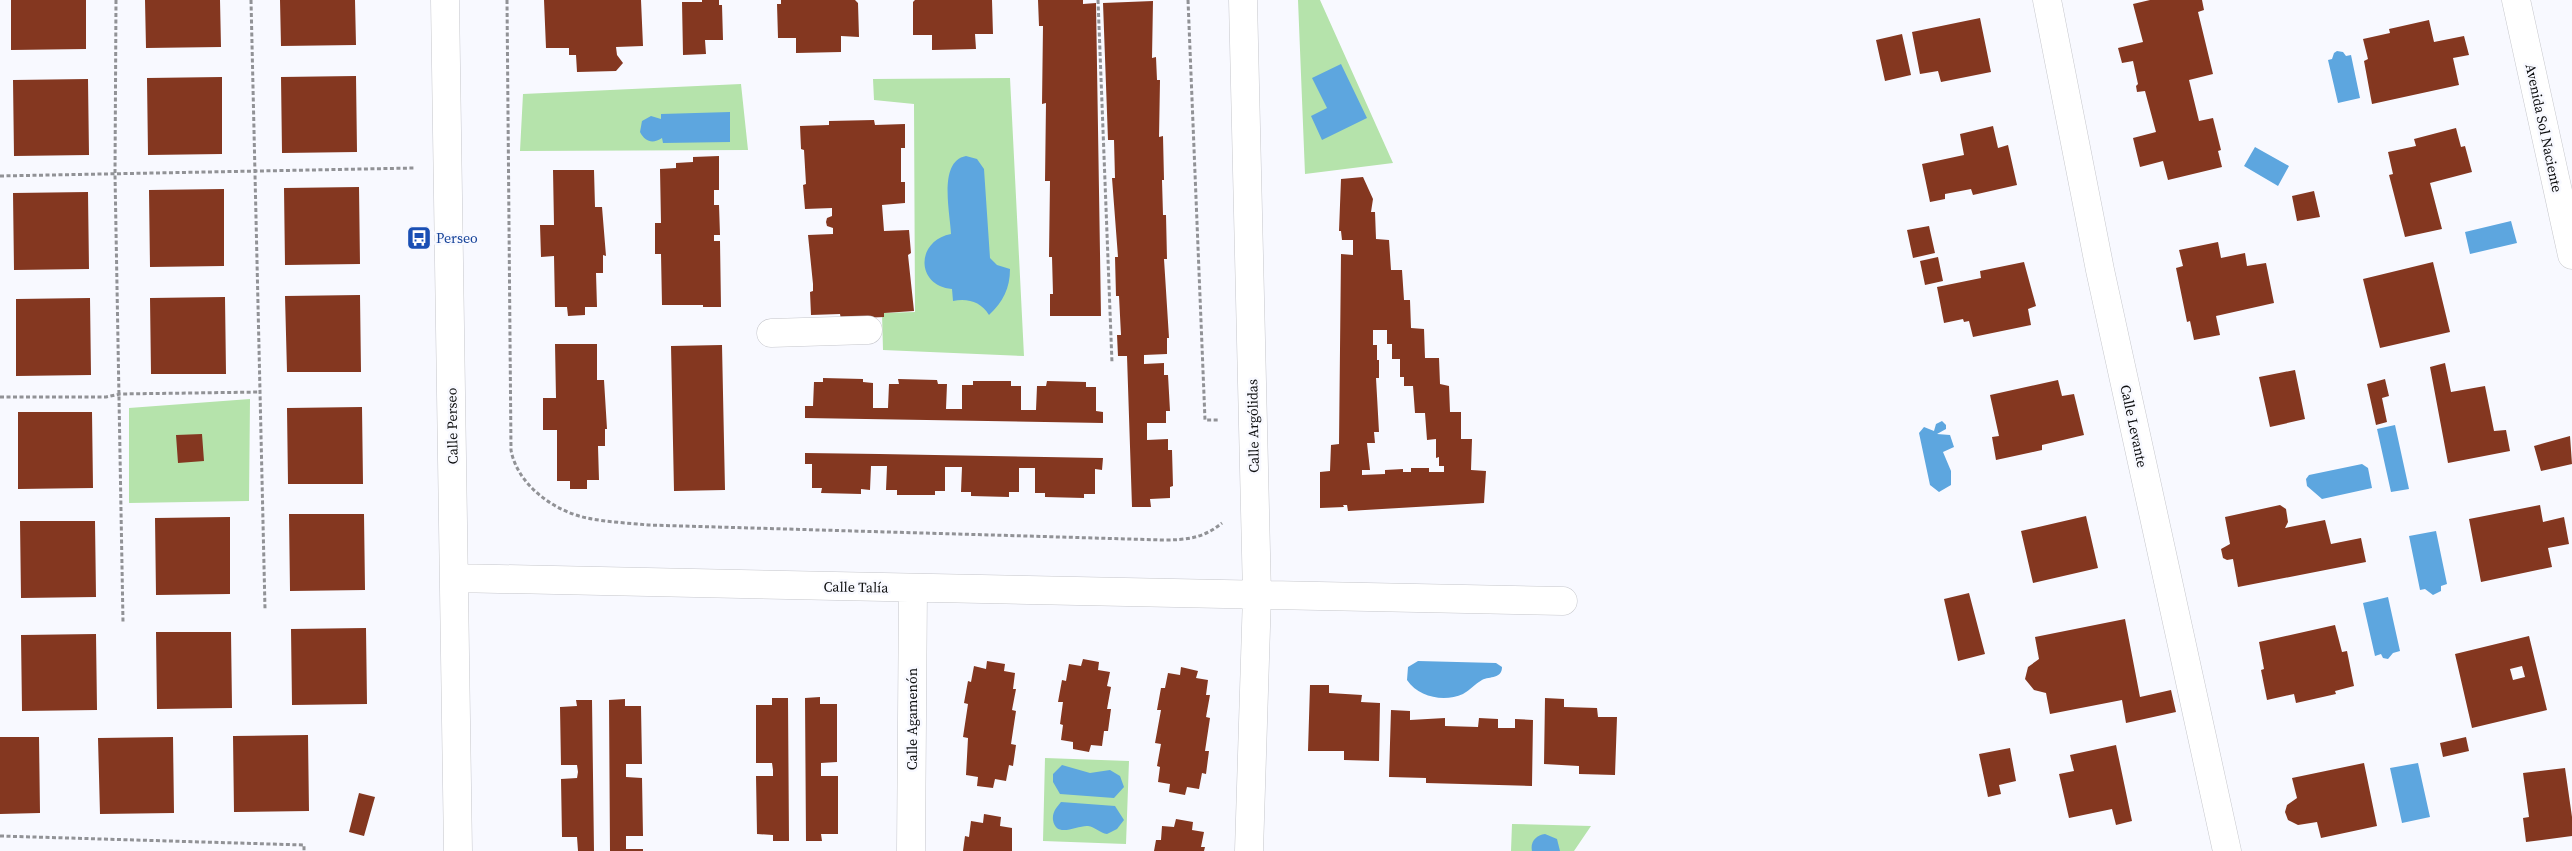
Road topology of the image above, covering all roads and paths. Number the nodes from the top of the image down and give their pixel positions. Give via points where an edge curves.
1 (116, 0) edge
2 (252, 0) edge
3 (445, 0) edge
4 (507, 0) edge
5 (1098, 0) edge
6 (1188, 0) edge
7 (1243, 0) edge
8 (2047, 0) edge
9 (2516, 0) edge
10 (447, 168) junction
11 (256, 170) junction
12 (115, 174) junction
13 (0, 176) edge
14 (2572, 255) edge
15 (868, 330) dead end
16 (771, 333) dead end
17 (1112, 363) dead end
18 (261, 392) junction
19 (120, 394) junction
20 (0, 397) edge
21 (1225, 420) dead end
22 (1224, 521) dead end
23 (454, 578) junction
24 (913, 588) junction
25 (1257, 595) junction
26 (1563, 601) dead end
27 (265, 609) dead end
28 (123, 622) dead end
29 (0, 836) edge
30 (304, 851) edge
31 (458, 851) edge
32 (911, 851) edge
33 (1249, 851) edge
34 (2227, 851) edge

1 - 12 path
2 - 11 path
3 - 10 street, Calle Perseo
4 - 22 path via 511,450 517,469 543,498 586,518 648,525 1163,540 1197,538
5 - 17 path
6 - 21 path via 1205,420
7 - 25 street, Calle Argólidas
8 - 34 street, Calle Levante via 2100,270
9 - 14 street, Avenida Sol Naciente
10 - 11 path
10 - 23 street, Calle Perseo
11 - 12 path
11 - 18 path
12 - 13 path
12 - 19 path
15 - 16 street
18 - 19 path
18 - 27 path
19 - 20 path via 106,397
19 - 28 path
23 - 24 street, Calle Talía
23 - 31 street, Calle Perseo
24 - 25 street, Calle Talía
24 - 32 street, Calle Agamenón
25 - 26 street, Calle Talía
25 - 33 street, Calle Argólidas
29 - 30 path via 304,845

